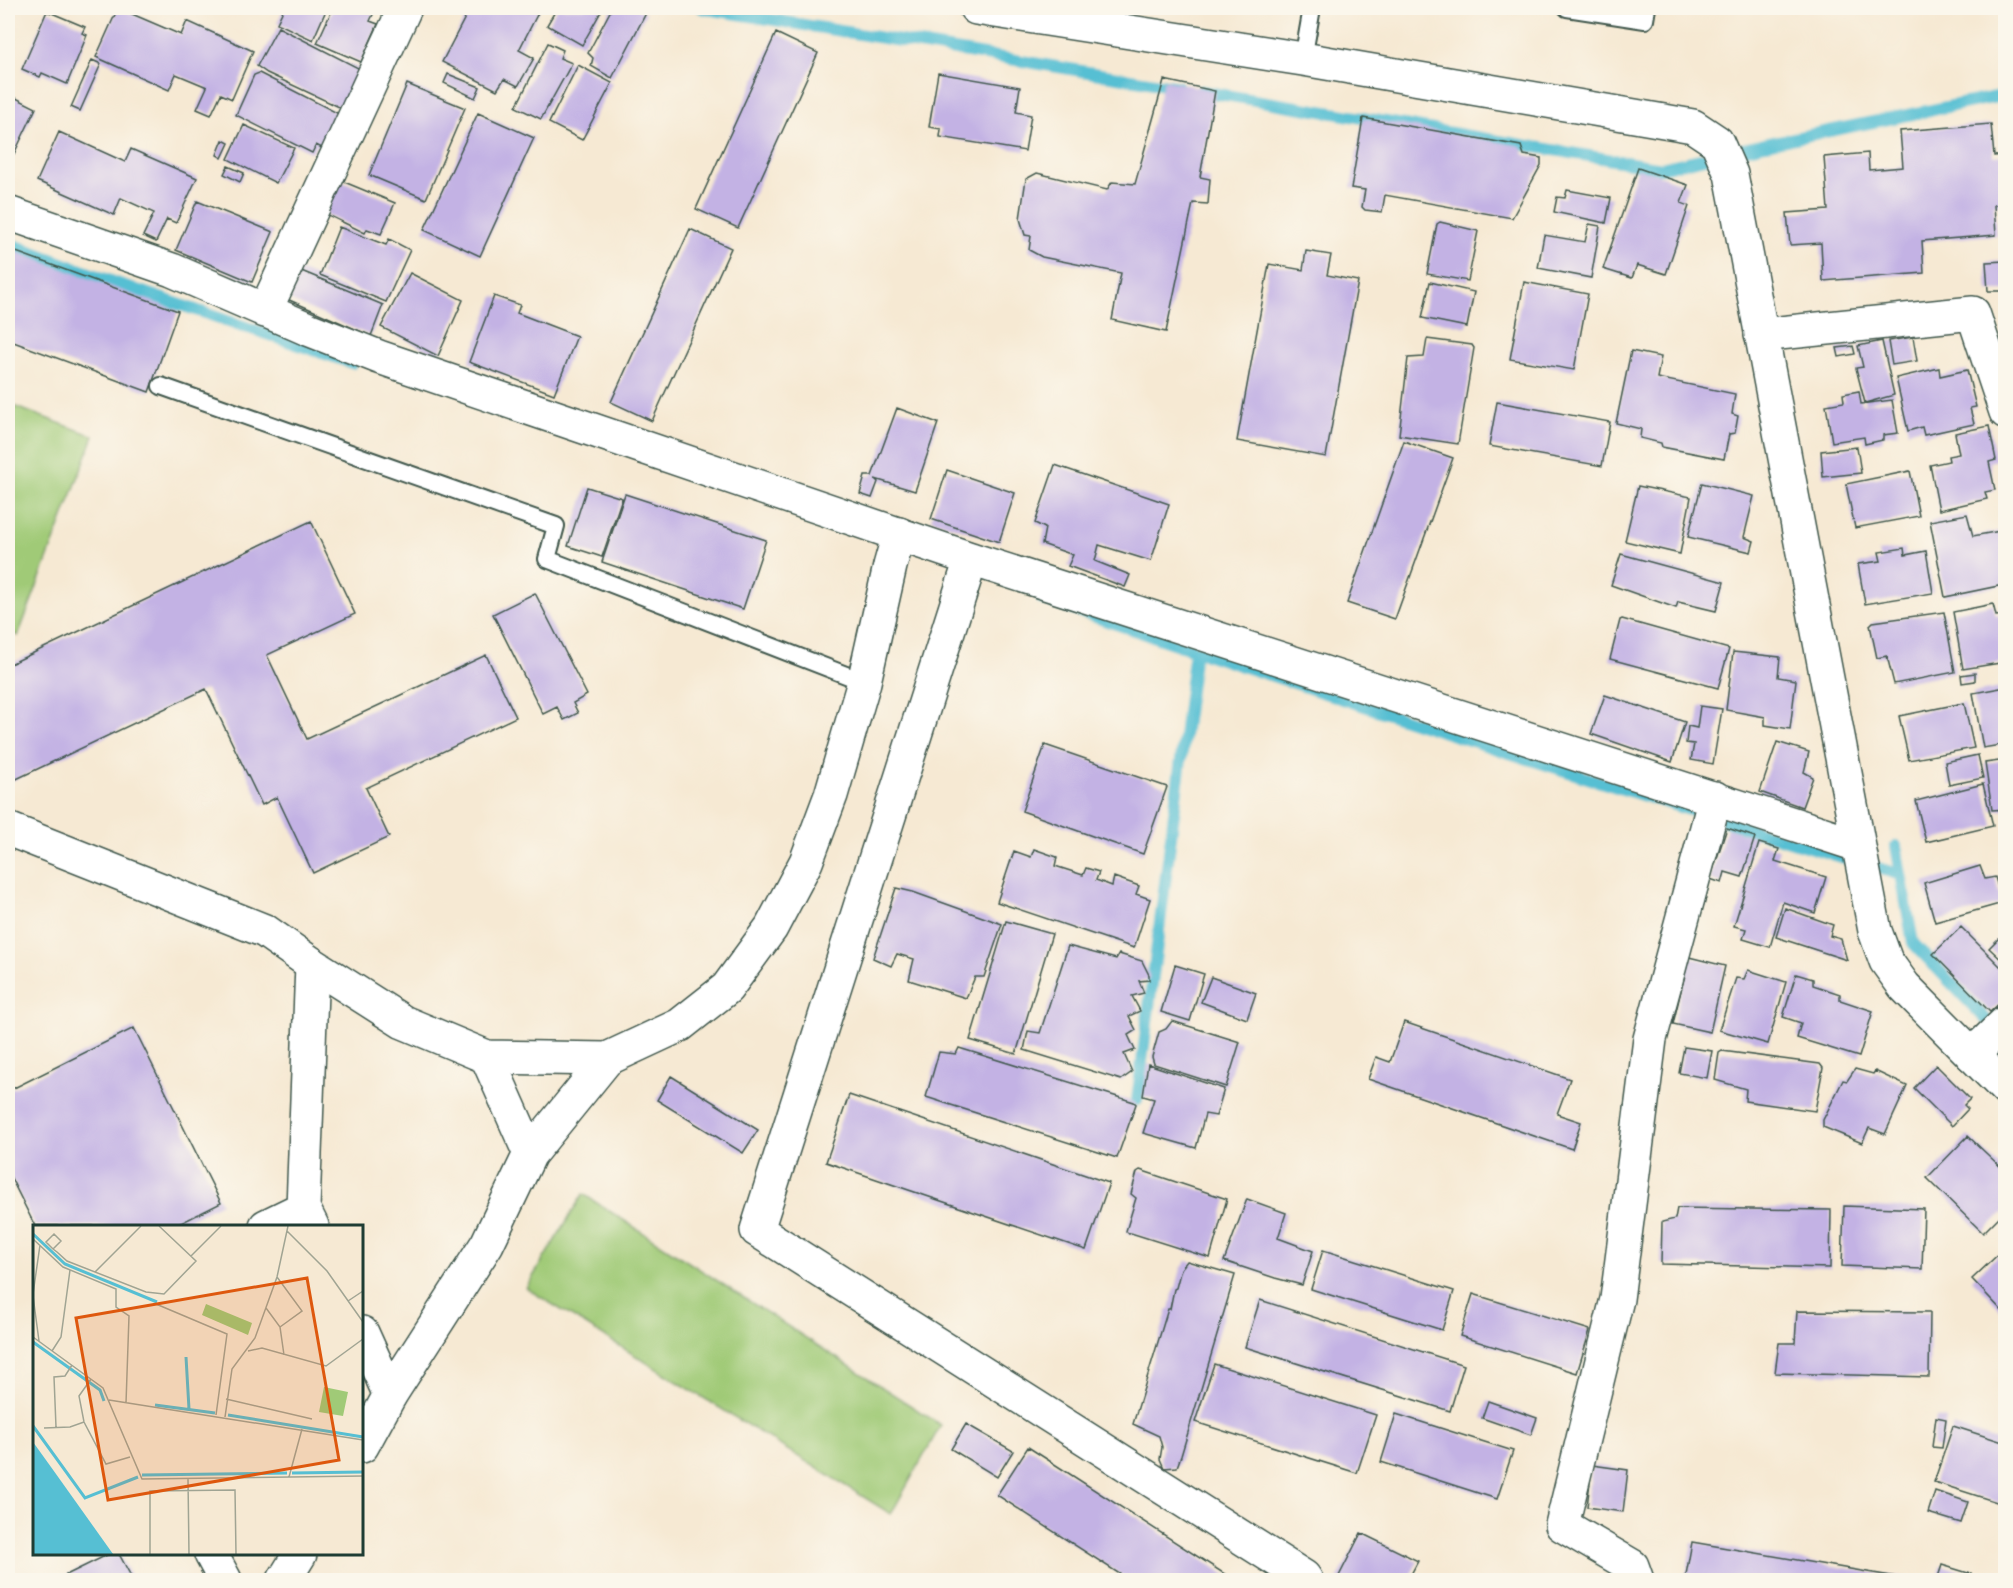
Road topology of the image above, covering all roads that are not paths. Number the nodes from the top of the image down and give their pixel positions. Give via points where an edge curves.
1 (405, 8) edge
2 (976, 8) edge
3 (1312, 8) edge
4 (1567, 8) edge
5 (1647, 8) edge
6 (1303, 59) junction
7 (8, 213) edge
8 (265, 311) junction
9 (1761, 335) junction
10 (161, 386) dead end
11 (2006, 412) edge
12 (899, 534) junction
13 (971, 559) junction
14 (864, 682) junction
15 (1715, 798) junction
16 (8, 829) edge
17 (1858, 845) junction
18 (312, 964) junction
19 (2006, 1022) edge
20 (1972, 1055) junction
21 (487, 1057) junction
22 (607, 1059) junction
23 (2006, 1089) edge
24 (530, 1154) junction
25 (307, 1217) edge
26 (274, 1225) edge
27 (363, 1335) edge
28 (390, 1395) junction
29 (363, 1444) edge
30 (212, 1555) edge
31 (299, 1555) edge
32 (225, 1581) edge
33 (284, 1581) edge
34 (1306, 1581) edge
35 (1637, 1581) edge

1 - 8 street
2 - 6 street
3 - 6 lane
4 - 5 lane via 1645,20
6 - 9 street via 1693,126 1718,142 1731,174
7 - 8 street via 172,270
8 - 12 street via 379,357
9 - 11 street via 1973,313
9 - 17 street
10 - 14 lane via 556,526 547,559
12 - 13 street
12 - 14 street
13 - 15 street
13 - 34 street via 757,1230
14 - 22 street via 831,795 806,862 771,928 727,988 680,1025
15 - 17 street
15 - 35 street via 1650,1039 1617,1299 1562,1525 1632,1566
16 - 18 street via 265,931
17 - 20 street via 1875,931 1886,961 1904,986
18 - 21 street via 403,1023
18 - 25 street
19 - 20 street
20 - 23 street
21 - 22 street
21 - 24 street
22 - 24 street
24 - 28 street via 487,1244
25 - 26 street
27 - 28 street
28 - 29 street
30 - 32 street
31 - 33 street

